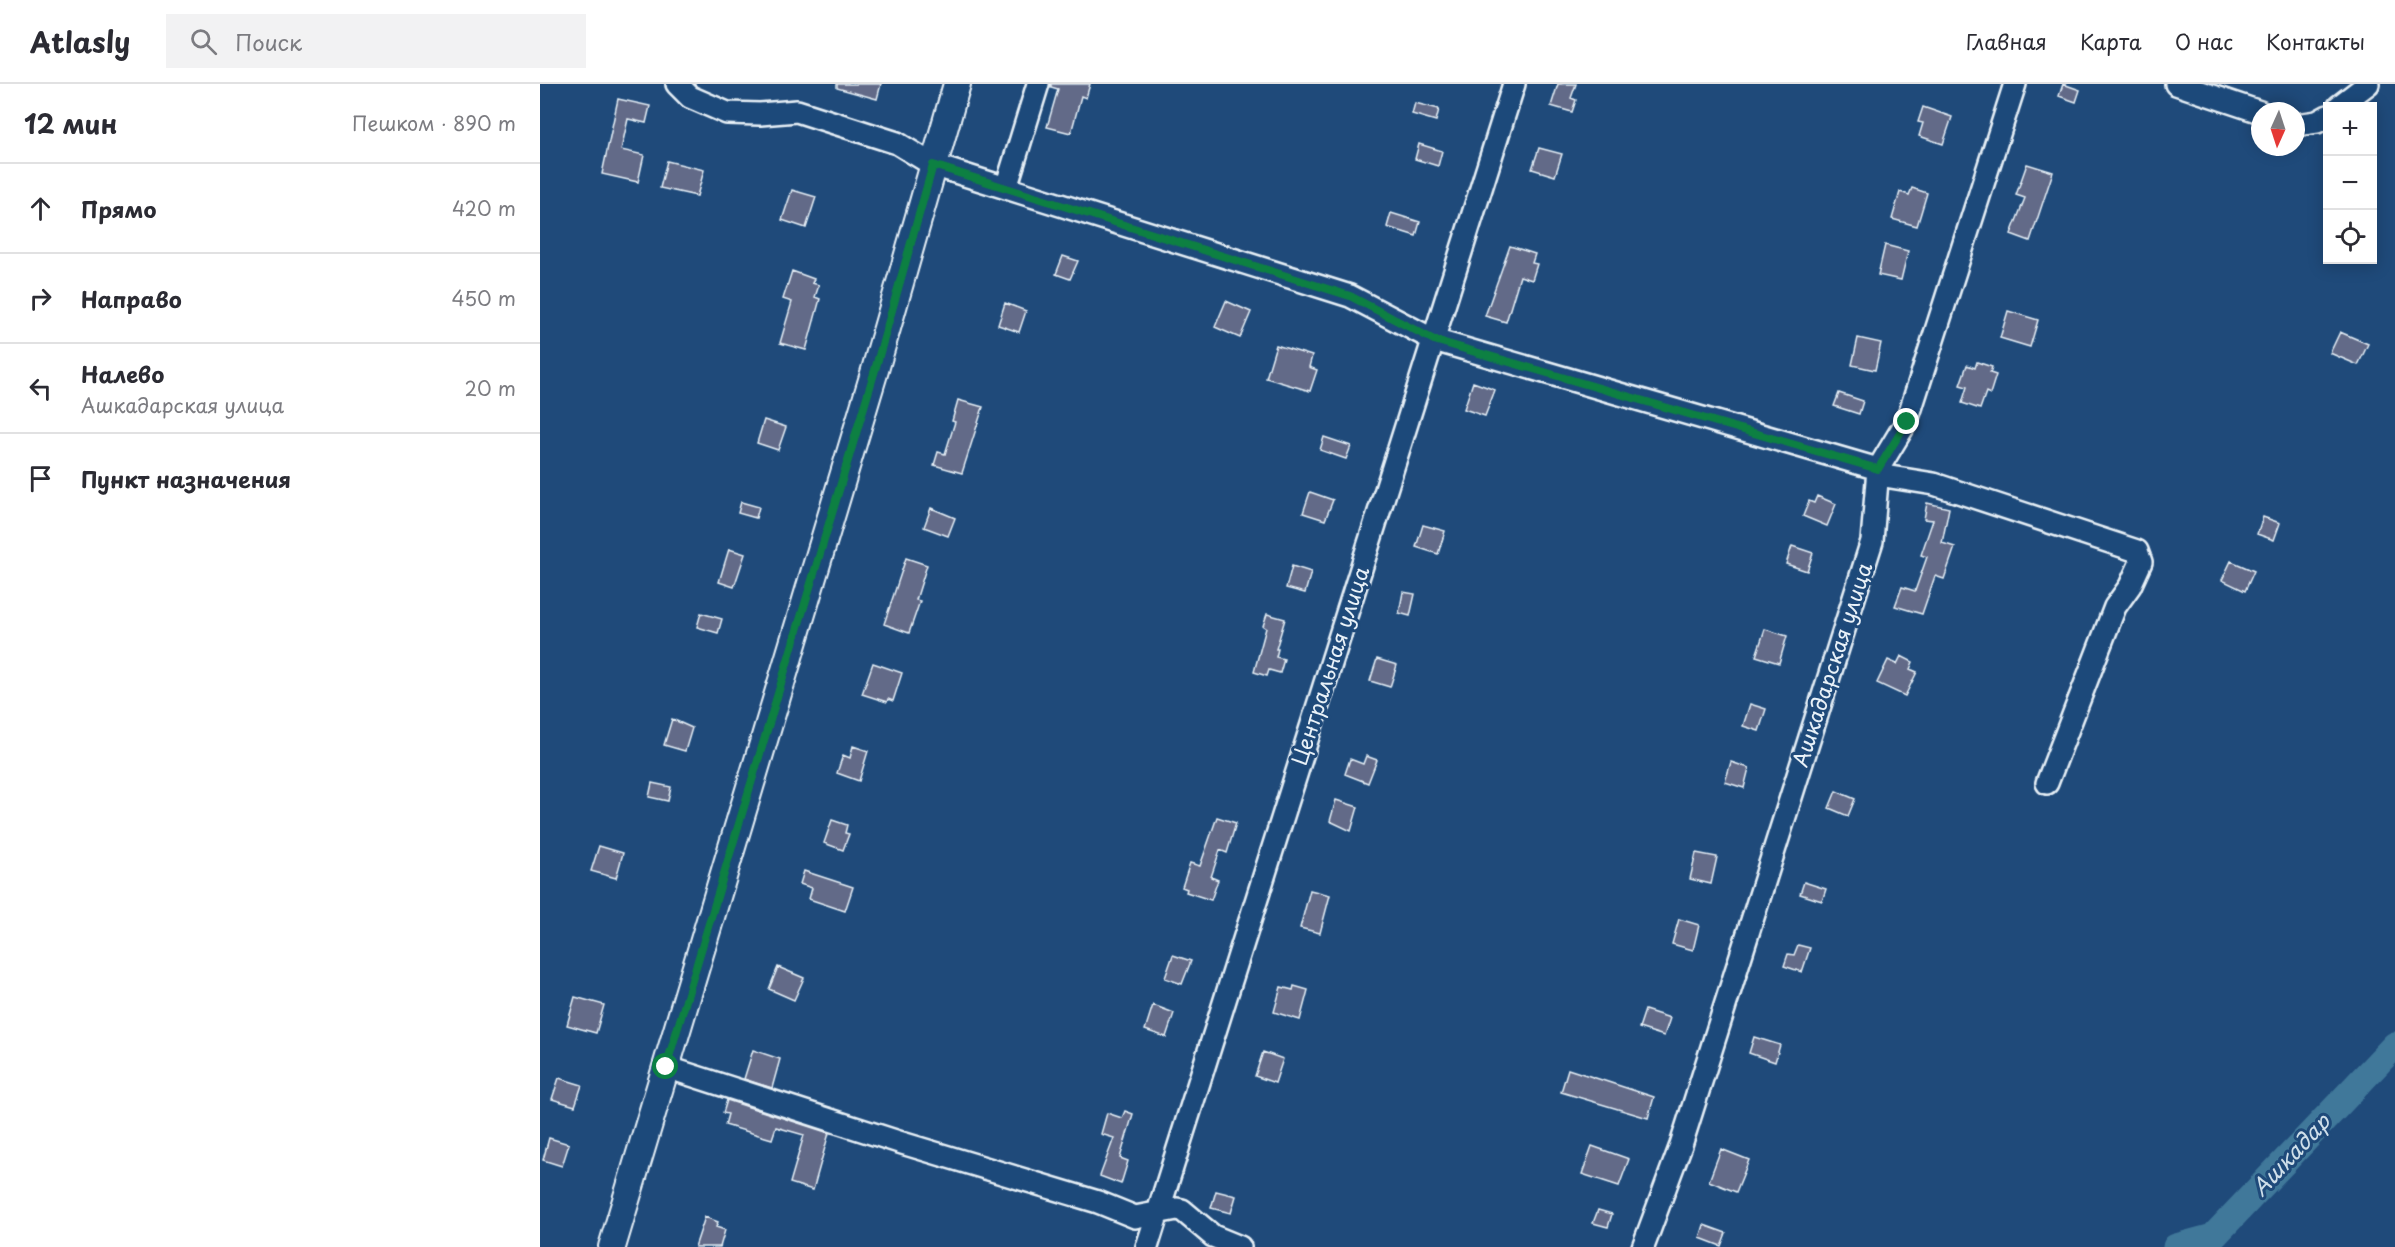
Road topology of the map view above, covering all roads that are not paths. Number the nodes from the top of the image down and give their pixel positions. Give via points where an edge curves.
1 (677, 84) edge
2 (957, 84) edge
3 (1038, 84) edge
4 (1514, 84) edge
5 (2015, 84) edge
6 (2176, 84) edge
7 (2368, 84) edge
8 (2344, 102) edge
9 (2251, 109) edge
10 (2323, 119) edge
11 (2305, 124) edge
12 (933, 165) junction
13 (1006, 188) junction
14 (1434, 340) junction
15 (1878, 472) junction
16 (2046, 783) dead end
17 (666, 1067) junction
18 (1158, 1213) junction
19 (612, 1247) edge
20 (1147, 1247) edge
21 (1240, 1247) edge
22 (1643, 1247) edge

1 - 12 street via 690,97 727,113 797,111 897,143
2 - 12 main road
3 - 13 street
4 - 14 street, Центральная улица
5 - 15 street, Ашкадарская улица via 1907,422
6 - 9 street
7 - 8 street
10 - 11 street
12 - 13 street
12 - 17 main road
13 - 14 street via 1350,296
14 - 15 street
14 - 18 street, Центральная улица
15 - 16 street via 1934,484 2137,550 2141,562 2115,607
15 - 22 street, Ашкадарская улица via 1872,541 1681,1145
17 - 18 street via 1098,1202 1135,1217
17 - 19 main road
18 - 20 street, Центральная улица
18 - 21 street via 1182,1210 1213,1236

